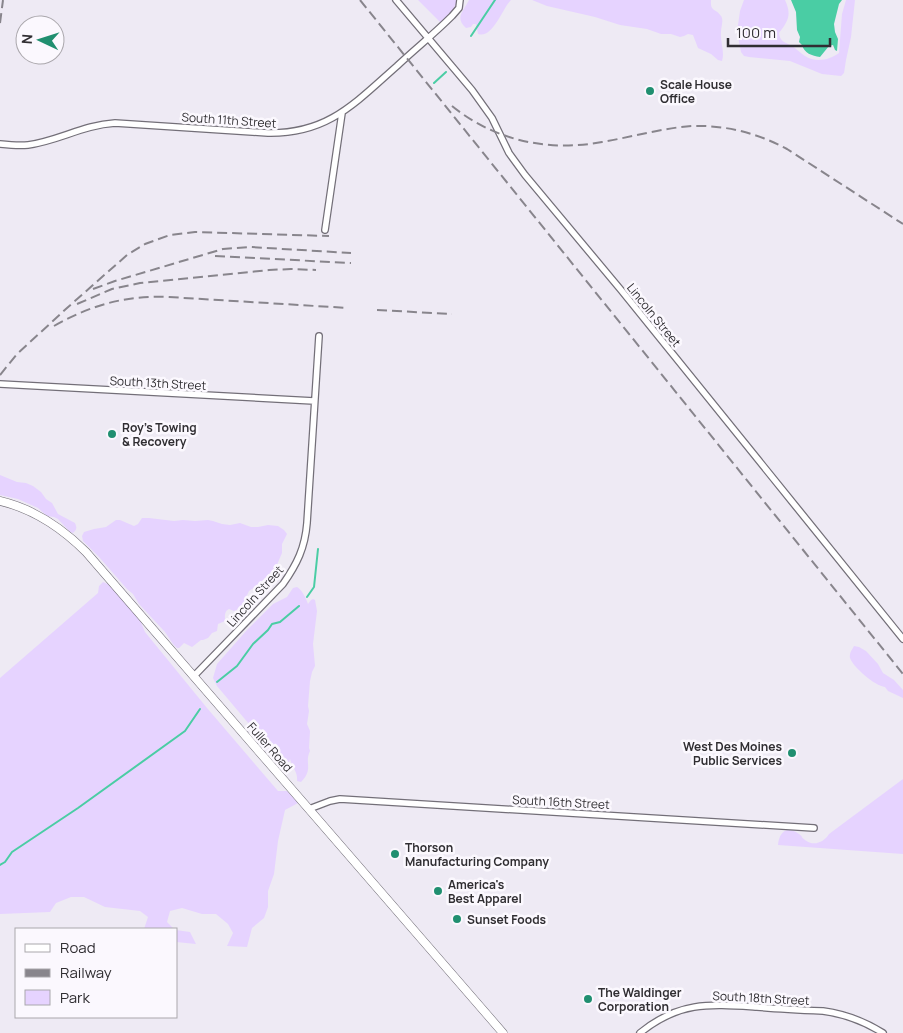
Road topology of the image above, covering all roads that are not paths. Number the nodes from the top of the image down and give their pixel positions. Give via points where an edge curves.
1 (396, 0) edge
2 (460, 0) edge
3 (427, 39) junction
4 (342, 113) junction
5 (0, 144) edge
6 (325, 230) dead end
7 (318, 336) dead end
8 (0, 384) edge
9 (314, 402) junction
10 (0, 501) edge
11 (903, 639) edge
12 (194, 676) junction
13 (309, 809) junction
14 (814, 828) dead end
15 (503, 1033) edge
16 (640, 1033) edge
17 (883, 1033) edge

1 - 3 street, Lincoln Street
2 - 3 street, South 11th Street via 459,8
3 - 4 street, South 11th Street
3 - 11 street, Lincoln Street via 483,105 525,175
4 - 5 street, South 11th Street via 315,127 281,134 115,123 97,125 34,144
4 - 6 street
7 - 9 street, Lincoln Street
8 - 9 street, South 13th Street
9 - 12 street, Lincoln Street via 303,549 283,584
10 - 12 street, Fuller Road via 35,513 74,540
12 - 13 street, Fuller Road
13 - 14 street, South 16th Street via 340,799
13 - 15 street, Fuller Road
16 - 17 street, South 18th Street via 677,1011 712,1005 839,1014 864,1022

